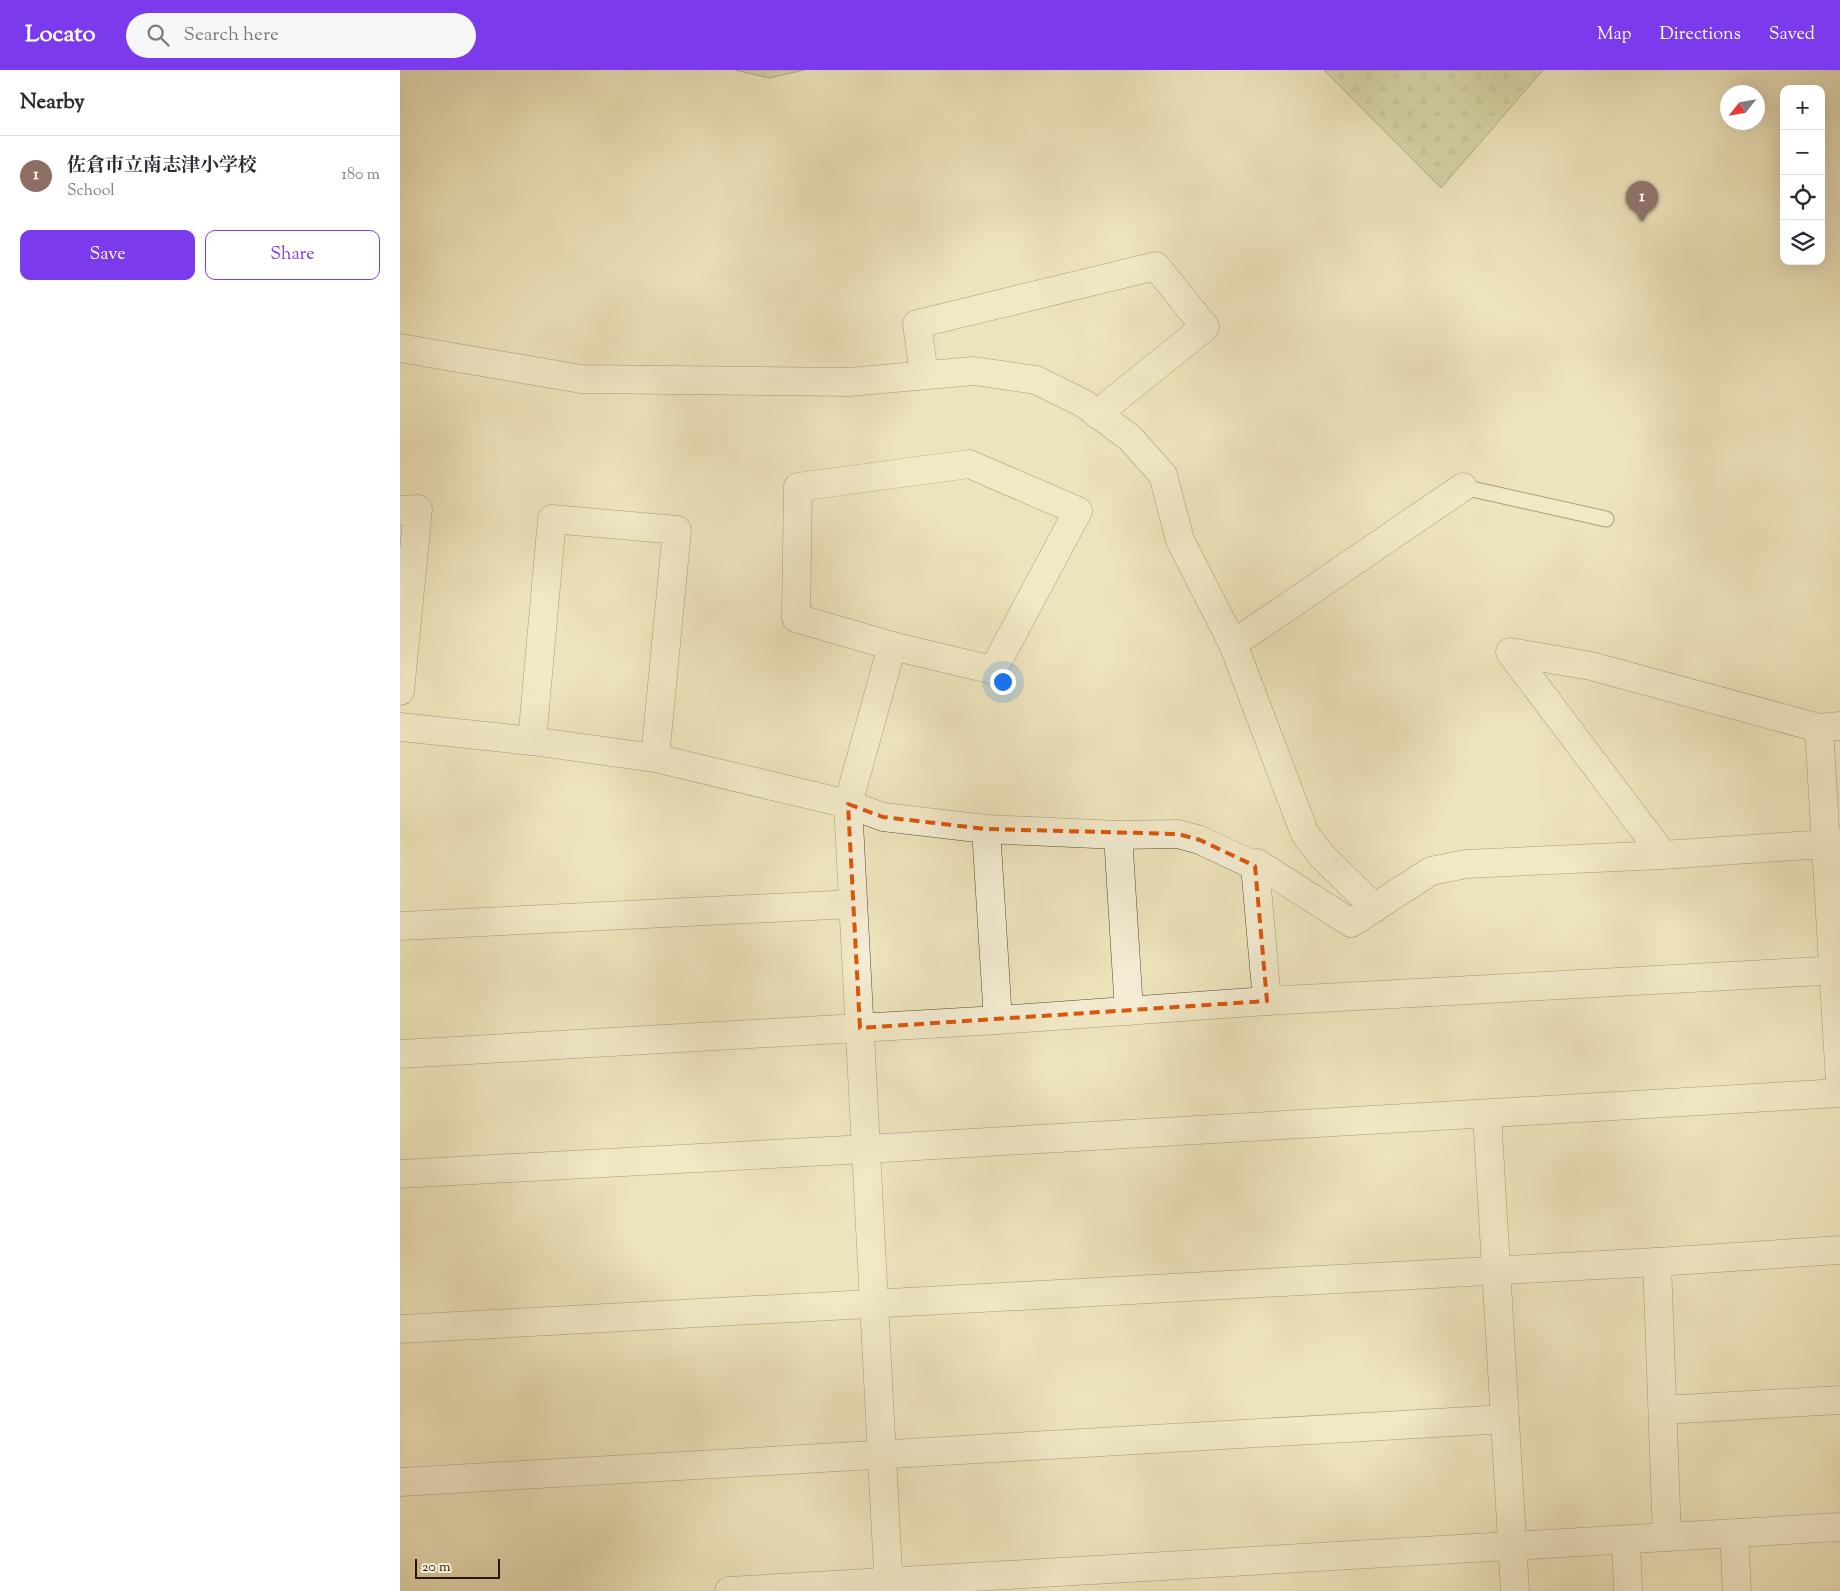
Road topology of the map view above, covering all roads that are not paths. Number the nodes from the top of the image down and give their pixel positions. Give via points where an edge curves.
1 (400, 348) edge
2 (924, 375) junction
3 (1097, 414) junction
4 (1462, 487) joint
5 (400, 510) edge
6 (1606, 519) dead end
7 (1233, 644) junction
8 (892, 646) junction
9 (400, 691) edge
10 (400, 727) edge
11 (1830, 727) edge
12 (532, 741) junction
13 (655, 758) junction
14 (848, 804) junction
15 (986, 829) junction
16 (1118, 835) junction
17 (1834, 843) edge
18 (1663, 855) junction
19 (1255, 866) junction
20 (854, 904) junction
21 (1376, 908) junction
22 (400, 926) edge
23 (1837, 971) edge
24 (1267, 1002) junction
25 (1129, 1011) junction
26 (998, 1020) junction
27 (860, 1028) junction
28 (400, 1054) edge
29 (1840, 1082) edge
30 (1840, 1093) edge
31 (1487, 1114) junction
32 (866, 1149) junction
33 (400, 1174) edge
34 (1840, 1250) edge
35 (1657, 1262) junction
36 (1496, 1271) junction
37 (874, 1303) junction
38 (400, 1329) edge
39 (1840, 1400) edge
40 (1662, 1410) junction
41 (1505, 1418) junction
42 (882, 1453) junction
43 (400, 1482) edge
44 (1840, 1528) edge
45 (1734, 1534) junction
46 (1667, 1537) junction
47 (1626, 1540) junction
48 (1512, 1546) junction
49 (889, 1586) edge
50 (729, 1591) edge
51 (1515, 1591) edge
52 (1628, 1591) edge
53 (1737, 1591) edge

1 - 2 street via 581,379 849,382
2 - 3 street via 974,371 1036,380 1083,403
2 - 3 street via 917,324 1156,266 1205,327
3 - 7 street via 1130,438 1163,475 1180,540
4 - 6 lane
4 - 7 street
5 - 9 street via 418,509
7 - 21 street via 1305,834 1322,856
8 - 8 street via 796,618 798,487 969,464 1078,511 993,670
8 - 14 street
10 - 12 street
11 - 17 street
11 - 18 street via 1591,666 1510,652
12 - 13 street
12 - 13 street via 552,519 677,530
13 - 14 street
14 - 15 street via 883,817
14 - 20 street
15 - 16 street
15 - 26 street
16 - 19 street via 1178,834 1200,840
16 - 25 street
17 - 18 street
17 - 23 street
18 - 21 street via 1466,864 1431,871
19 - 21 street via 1257,863 1351,923
19 - 24 street
20 - 22 street
20 - 27 street
23 - 24 street
23 - 29 street
24 - 25 street
25 - 26 street
26 - 27 street
27 - 28 street
27 - 32 street
30 - 31 street
31 - 32 street
31 - 36 street
32 - 33 street
32 - 37 street
34 - 35 street
35 - 36 street
35 - 40 street
36 - 37 street
36 - 41 street
37 - 38 street
37 - 42 street
39 - 40 street
40 - 46 street
41 - 42 street
41 - 48 street
42 - 43 street
42 - 49 street
44 - 45 street
45 - 46 street
45 - 53 street
46 - 47 street
47 - 48 street
47 - 52 street
48 - 49 street
48 - 51 street
49 - 50 street

